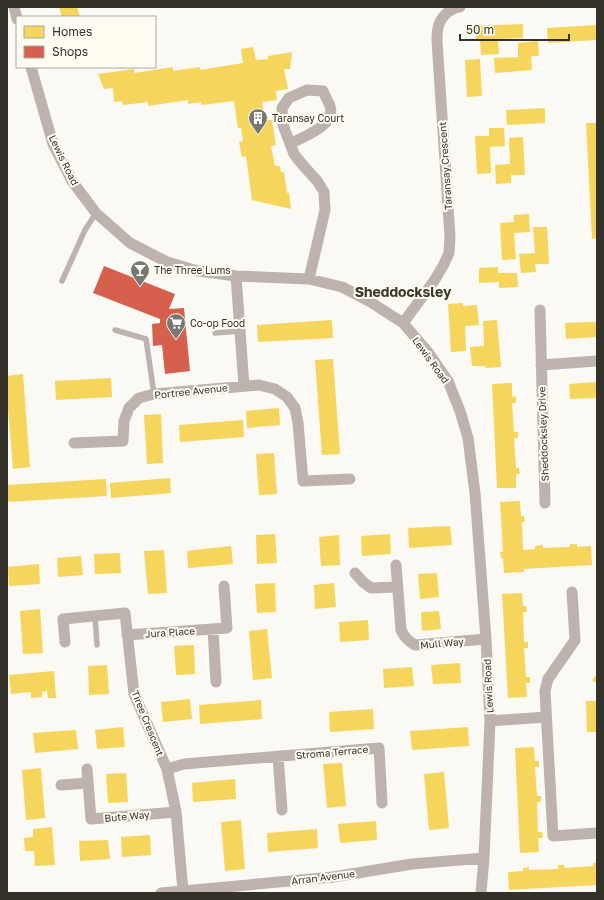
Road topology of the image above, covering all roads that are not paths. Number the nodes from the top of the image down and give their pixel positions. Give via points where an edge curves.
1 (460, 7) edge
2 (30, 68) edge
3 (290, 144) junction
4 (96, 213) junction
5 (236, 276) junction
6 (309, 279) junction
7 (62, 281) dead end
8 (540, 310) dead end
9 (403, 323) junction
10 (115, 330) dead end
11 (240, 331) junction
12 (215, 333) dead end
13 (597, 361) edge
14 (541, 365) junction
15 (244, 386) junction
16 (154, 394) junction
17 (74, 443) dead end
18 (350, 479) dead end
19 (545, 503) dead end
20 (396, 565) dead end
21 (355, 573) dead end
22 (224, 586) dead end
23 (397, 587) junction
24 (572, 592) dead end
25 (95, 616) junction
26 (213, 629) junction
27 (127, 634) junction
28 (486, 639) junction
29 (65, 642) dead end
30 (97, 645) dead end
31 (216, 682) dead end
32 (546, 717) junction
33 (490, 721) junction
34 (278, 756) junction
35 (87, 769) dead end
36 (167, 769) junction
37 (88, 783) junction
38 (61, 785) dead end
39 (382, 803) dead end
40 (282, 810) dead end
41 (176, 812) junction
42 (597, 833) edge
43 (484, 858) junction
44 (231, 890) edge
45 (183, 891) junction
46 (161, 893) edge
47 (481, 893) edge

1 - 9 street, Taransay Crescent via 444,16 438,27 437,41 450,230 449,253 440,271
2 - 4 street, Lewis Road via 54,144 72,181
3 - 3 street via 283,125 282,108 289,98 307,90 323,91 331,107 330,119 323,127
3 - 6 street via 294,154 324,192 325,210
4 - 5 street, Lewis Road via 130,243 167,262 198,271
4 - 7 lane via 85,230
5 - 6 street, Lewis Road
5 - 11 street
6 - 9 street, Lewis Road via 342,288 370,301
8 - 14 street, Sheddocksley Drive
9 - 28 street, Lewis Road via 448,381 468,438
10 - 16 lane via 146,339
11 - 12 lane
11 - 15 street
13 - 14 street
14 - 19 street, Sheddocksley Drive
15 - 16 street, Portree Avenue
15 - 18 street, Portree Avenue via 260,385 275,389 287,397 295,408 302,481
16 - 17 street, Portree Avenue via 139,398 129,408 124,420 123,441
20 - 23 street, Mull Way
21 - 23 street via 371,588
22 - 26 street, Jura Place via 227,628
23 - 28 street, Mull Way via 401,630 415,645
24 - 32 street via 575,640 548,679 545,691
25 - 27 street, Tiree Crescent via 125,613
25 - 29 street, Tiree Crescent via 63,618
25 - 30 lane
26 - 27 street, Jura Place
26 - 31 street
27 - 36 street, Tiree Crescent via 134,694
28 - 33 street, Lewis Road
32 - 33 street
32 - 42 street via 553,836
33 - 43 street, Lewis Road
34 - 36 street, Stroma Terrace via 184,764
34 - 39 street, Stroma Terrace via 379,748
34 - 40 street
35 - 37 street, Bute Way
36 - 41 street, Tiree Crescent
37 - 38 street
37 - 41 street, Bute Way via 91,819
41 - 45 street, Tiree Crescent
43 - 44 street, Arran Avenue via 412,864
43 - 47 street, Lewis Road
44 - 45 street, Arran Avenue
45 - 46 street, Arran Avenue

